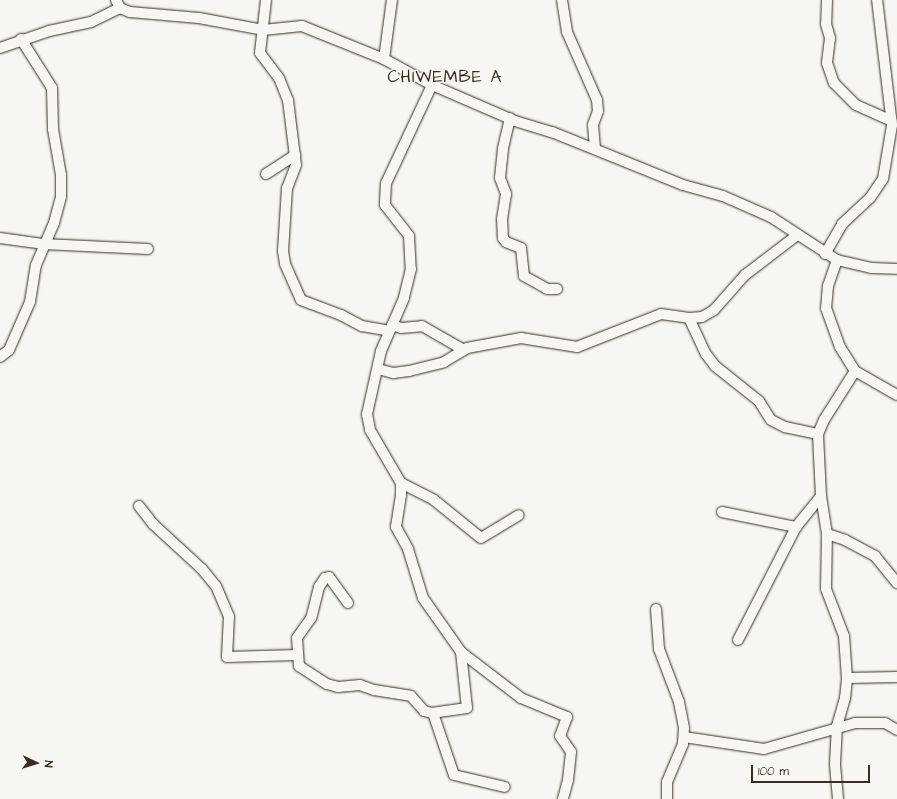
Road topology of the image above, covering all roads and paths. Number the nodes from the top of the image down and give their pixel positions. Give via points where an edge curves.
1 (266, 0) edge
2 (392, 0) edge
3 (562, 0) edge
4 (827, 0) edge
5 (877, 0) edge
6 (118, 4) edge
7 (263, 30) junction
8 (21, 39) junction
9 (0, 48) edge
10 (384, 59) junction
11 (432, 85) junction
12 (510, 118) junction
13 (893, 127) edge
14 (595, 148) junction
15 (295, 154) junction
16 (266, 174) dead end
17 (796, 236) junction
18 (0, 238) edge
19 (43, 244) junction
20 (148, 249) dead end
21 (826, 254) junction
22 (837, 260) junction
23 (897, 269) edge
24 (557, 289) dead end
25 (689, 318) junction
26 (391, 328) junction
27 (464, 350) junction
28 (0, 357) edge
29 (378, 370) junction
30 (856, 371) junction
31 (897, 395) edge
32 (818, 434) junction
33 (400, 483) junction
34 (821, 496) junction
35 (139, 506) dead end
36 (722, 512) dead end
37 (519, 515) dead end
38 (796, 526) junction
39 (827, 534) junction
40 (897, 583) edge
41 (348, 603) dead end
42 (656, 609) dead end
43 (738, 640) dead end
44 (461, 652) junction
45 (297, 655) junction
46 (897, 676) edge
47 (847, 678) junction
48 (433, 713) junction
49 (837, 726) junction
50 (897, 730) edge
51 (684, 737) junction
52 (505, 787) dead end
53 (563, 799) edge
54 (667, 799) edge
55 (838, 799) edge

1 - 7 street
2 - 10 street
3 - 14 street via 567,32 597,100 598,111 593,125
4 - 13 street via 826,24 830,38 827,63 834,83 856,104
5 - 13 street
6 - 7 street via 144,14 198,18
6 - 8 street via 91,22
7 - 10 street via 302,26
7 - 15 street via 260,53 279,78 288,100
8 - 9 street
8 - 19 street via 53,93 53,129 61,179 61,198 54,223
10 - 11 street
11 - 12 street
11 - 26 street via 386,183 385,205 405,230 411,251 408,284
12 - 14 street
12 - 24 street via 500,178 506,194 502,219 503,238 506,242 521,248 524,276 546,289
13 - 21 street via 879,187 842,224
14 - 17 street via 682,185 723,196 771,217
15 - 16 street
15 - 26 street via 296,170 287,188 283,258 298,296 301,300 362,326
17 - 21 street
17 - 25 street via 745,275 714,310 702,317
18 - 19 street
19 - 20 street
19 - 28 street via 36,265 30,302 9,350
21 - 22 street
22 - 23 street via 872,268
22 - 30 street via 828,286 828,318 840,347
25 - 27 street via 661,314 576,347 527,337
25 - 32 street via 706,354 715,366 759,401 771,420 785,427
26 - 27 street via 422,326
26 - 29 street via 381,351
27 - 29 street via 444,362 409,371 393,373
29 - 33 street via 368,419 382,453
30 - 31 street
30 - 32 street via 824,420
32 - 34 street
33 - 37 street via 434,500 481,538
33 - 44 street via 401,495 396,527 406,543 424,600
34 - 38 street
34 - 39 street
35 - 45 street via 153,524 202,569 216,586 229,616 227,657
36 - 38 street
38 - 43 street
39 - 40 street via 845,540 875,556
39 - 47 street via 826,589 844,636
41 - 45 street via 329,576 325,578 319,587 310,618 297,638
42 - 51 street via 659,650 681,708
44 - 48 street via 467,708
44 - 53 street via 521,698 567,717 560,736 571,752
45 - 48 street via 299,666 327,684 338,687 360,685 374,690 406,694 424,711
46 - 47 street
47 - 49 street via 845,698
48 - 52 street via 454,775
49 - 50 street via 876,723 888,724
49 - 51 street via 764,749
49 - 55 street via 835,764
51 - 54 street via 667,782

